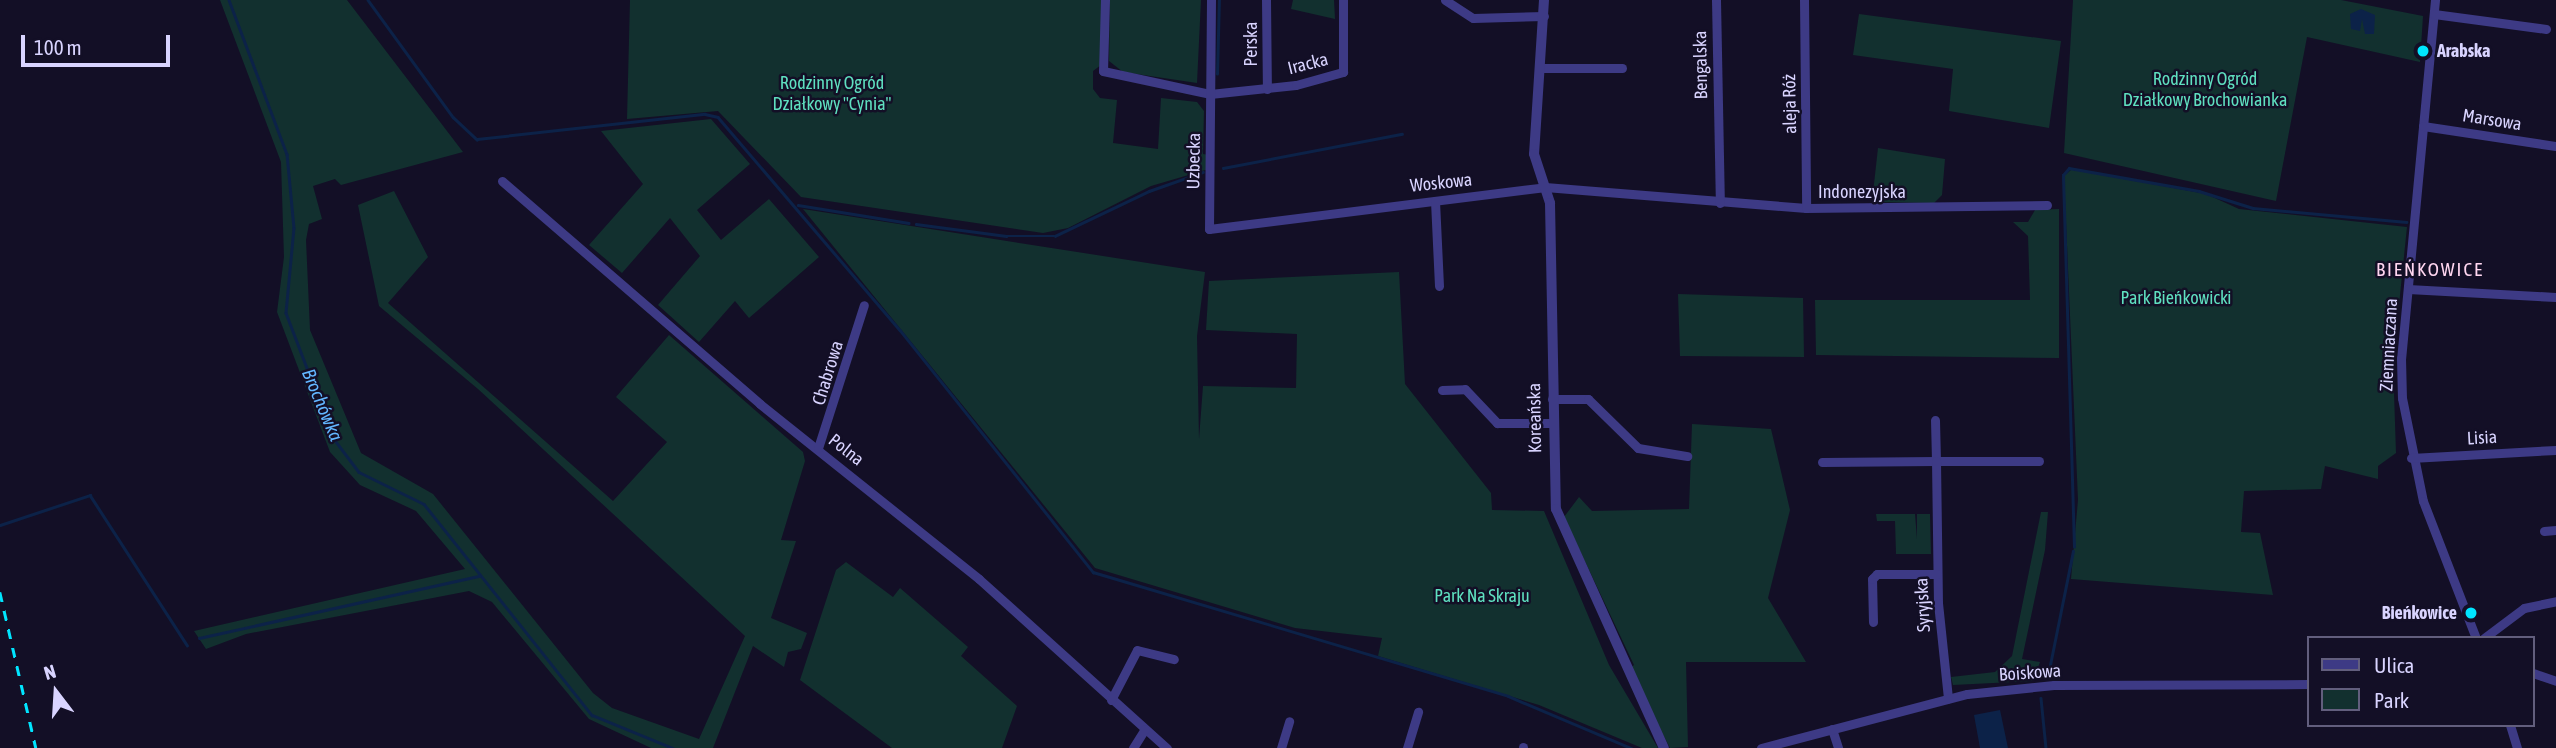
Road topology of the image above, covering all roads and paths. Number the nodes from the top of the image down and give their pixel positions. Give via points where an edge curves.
1 (1105, 0) edge
2 (1211, 0) edge
3 (1266, 0) edge
4 (1343, 0) edge
5 (1445, 0) edge
6 (1544, 0) edge
7 (1716, 0) edge
8 (1804, 0) edge
9 (2435, 0) edge
10 (2434, 15) junction
11 (1544, 16) junction
12 (2546, 29) dead end
13 (1543, 68) junction
14 (1622, 68) dead end
15 (1267, 89) junction
16 (1210, 94) junction
17 (2423, 126) junction
18 (2556, 146) edge
19 (502, 181) dead end
20 (1545, 187) junction
21 (1677, 200) joint
22 (1435, 201) junction
23 (1720, 203) junction
24 (2047, 205) dead end
25 (1806, 208) junction
26 (1209, 229) joint
27 (1439, 286) dead end
28 (2408, 289) junction
29 (2556, 297) edge
30 (863, 305) dead end
31 (1442, 390) dead end
32 (1552, 399) junction
33 (1935, 420) dead end
34 (1552, 423) junction
35 (818, 448) junction
36 (2556, 450) edge
37 (1687, 456) dead end
38 (2411, 458) junction
39 (1936, 461) junction
40 (2039, 461) dead end
41 (1822, 462) dead end
42 (2556, 530) edge
43 (2544, 531) dead end
44 (1937, 575) junction
45 (2556, 601) edge
46 (1873, 622) dead end
47 (2475, 636) edge
48 (2487, 636) edge
49 (1174, 659) dead end
50 (2535, 674) edge
51 (2556, 681) edge
52 (2308, 684) edge
53 (1948, 698) junction
54 (1111, 700) junction
55 (1418, 712) dead end
56 (1289, 721) dead end
57 (2511, 727) edge
58 (1145, 729) junction
59 (1827, 730) junction
60 (1133, 748) edge
61 (1167, 748) edge
62 (1281, 748) edge
63 (1407, 748) edge
64 (1664, 748) edge
65 (1761, 748) edge
66 (1838, 748) edge
67 (2516, 748) edge

1 - 16 street, Iracka via 1103,71
2 - 16 street, Uzbecka
3 - 15 street, Perska
4 - 15 street, Iracka via 1343,72
5 - 11 street via 1473,18
6 - 11 street, Koreańska
7 - 23 street, Bengalska
8 - 25 street, aleja Róż
9 - 10 street, Ziemniaczana
10 - 12 street
10 - 17 street, Ziemniaczana
11 - 13 street, Koreańska
13 - 14 street
13 - 20 street, Koreańska via 1534,154
15 - 16 street, Iracka
16 - 26 street, Uzbecka
17 - 18 street, Marsowa
17 - 28 street, Ziemniaczana
19 - 35 street, Polna
20 - 21 street, Woskowa
20 - 22 street, Woskowa
20 - 32 street, Koreańska via 1550,203
21 - 23 street, Indonezyjska
22 - 26 street, Woskowa
22 - 27 street
23 - 25 street, Indonezyjska
24 - 25 street, Indonezyjska
28 - 29 street
28 - 38 street, Ziemniaczana via 2401,374
30 - 35 street, Chabrowa
31 - 34 street via 1465,389 1497,424
32 - 34 street, Koreańska
32 - 37 street via 1588,399 1638,447
33 - 39 street, Syryjska
34 - 64 street, Koreańska via 1556,509
35 - 54 street, Polna via 979,579
36 - 38 street, Lisia
38 - 47 street, Ziemniaczana
39 - 40 street
39 - 41 street
39 - 44 street, Syryjska
42 - 43 street
44 - 46 street via 1877,574
44 - 53 street, Syryjska
45 - 48 street via 2525,608
49 - 54 street via 1138,650
50 - 51 street
52 - 53 street, Boiskowa via 2054,685
53 - 59 street, Boiskowa
54 - 58 street, Polna
55 - 63 street
56 - 62 street
57 - 67 street
58 - 60 street
58 - 61 street, Polna
59 - 65 street, Boiskowa
59 - 66 street

